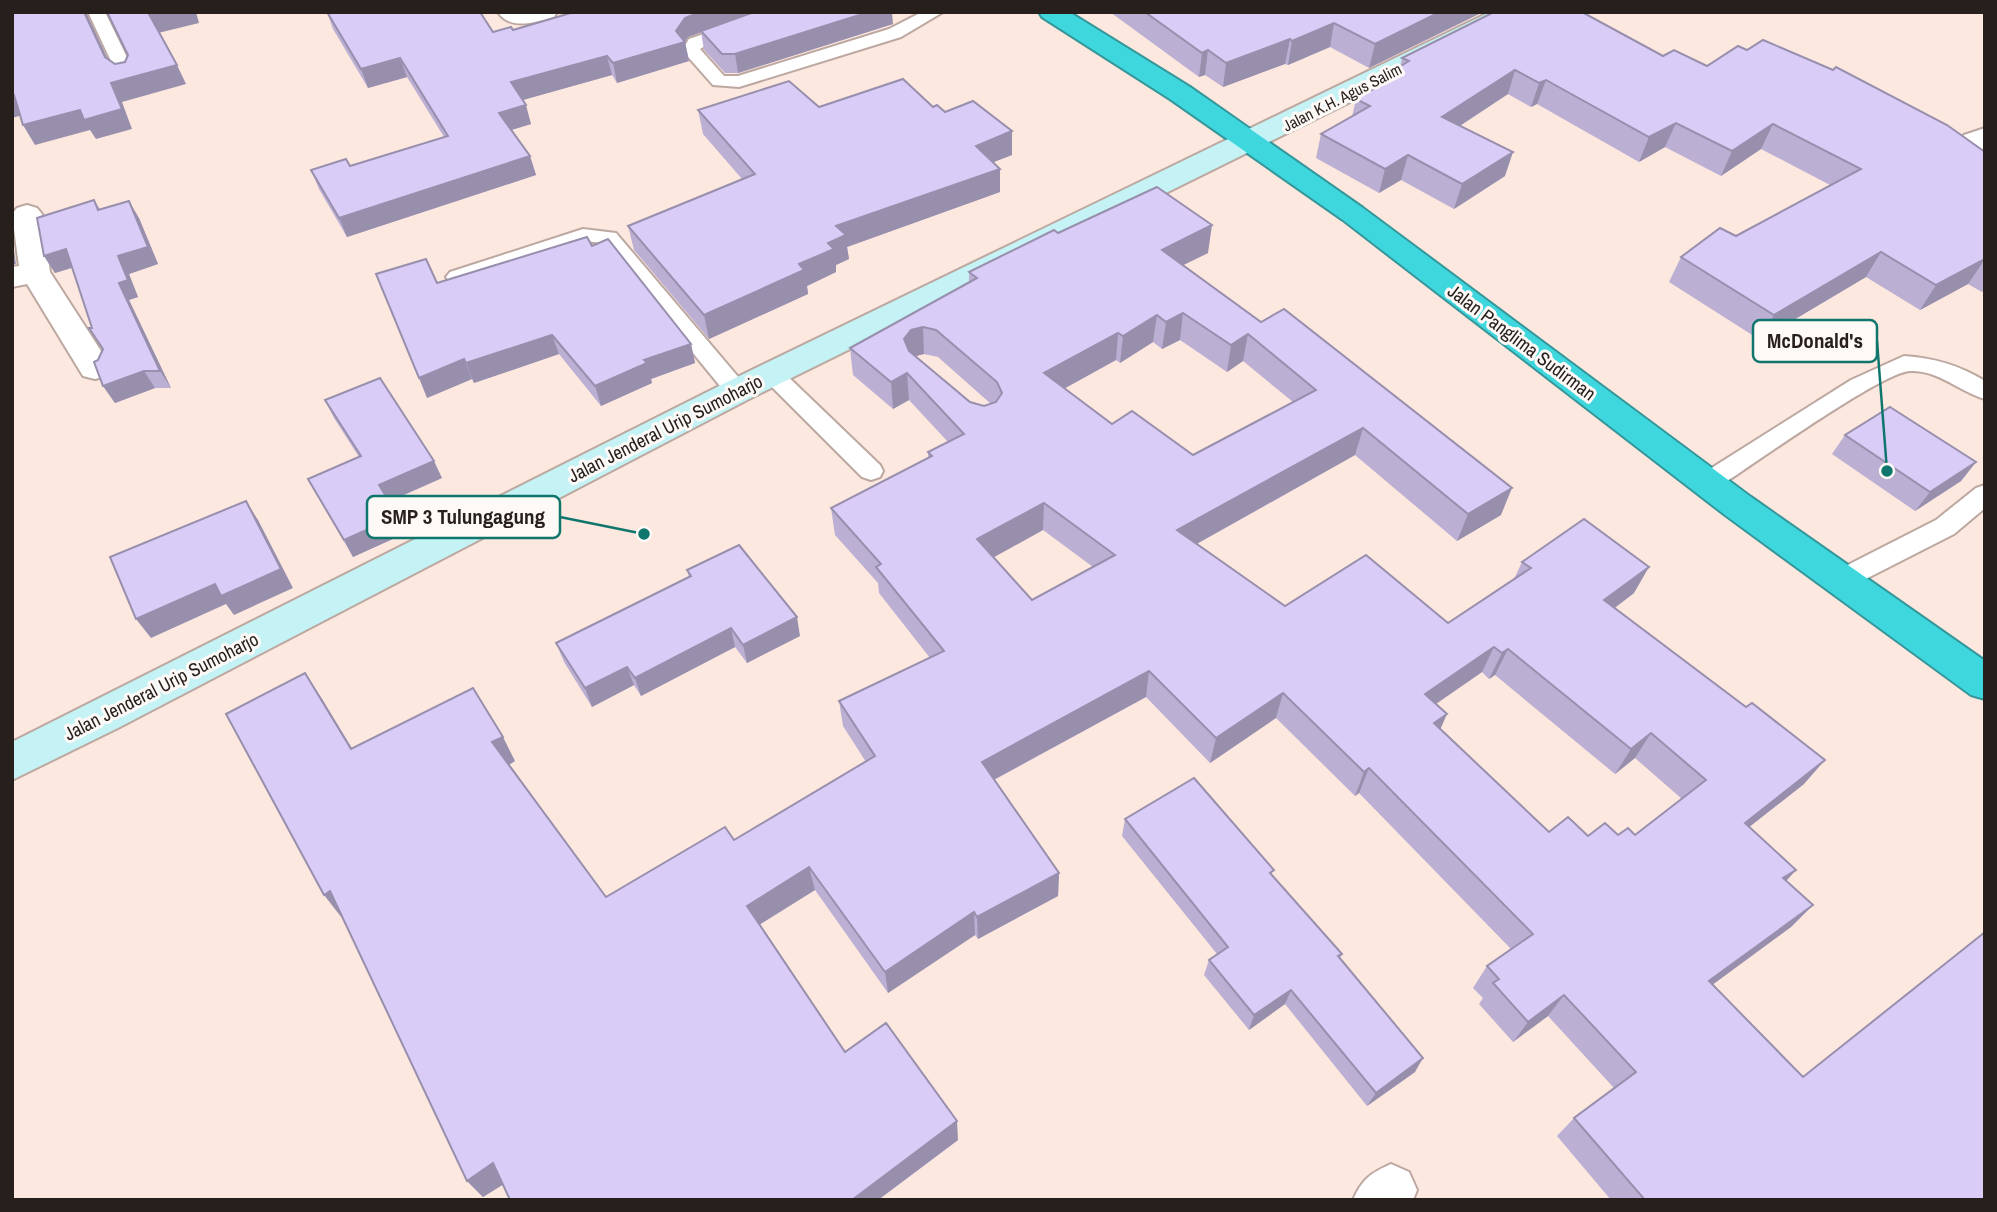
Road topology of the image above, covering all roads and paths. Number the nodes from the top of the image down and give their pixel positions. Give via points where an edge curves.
1 (96, 12) edge
2 (510, 12) edge
3 (545, 12) edge
4 (786, 12) edge
5 (935, 12) edge
6 (1051, 12) edge
7 (1510, 12) edge
8 (127, 76) edge
9 (1250, 143) junction
10 (27, 214) dead end
11 (23, 275) edge
12 (457, 277) edge
13 (95, 368) edge
14 (772, 374) junction
15 (737, 391) junction
16 (1985, 391) edge
17 (872, 471) dead end
18 (1708, 482) junction
19 (1985, 494) edge
20 (1842, 580) junction
21 (1985, 683) edge
22 (12, 762) edge

1 - 8 lane
2 - 3 street via 523,17
4 - 5 lane via 695,43 691,50 719,81 739,82 895,33
6 - 9 highway, Jalan Panglima Sudirman
7 - 9 street, Jalan K.H. Agus Salim
9 - 14 street, Jalan Jenderal Urip Sumoharjo
9 - 18 highway, Jalan Panglima Sudirman via 1353,214
10 - 11 street
11 - 13 street
12 - 15 lane via 583,235 609,237
14 - 15 street, Jalan Jenderal Urip Sumoharjo
14 - 17 lane
15 - 22 street, Jalan Jenderal Urip Sumoharjo
16 - 18 lane via 1958,375 1904,363 1859,385
18 - 20 highway, Jalan Panglima Sudirman
19 - 20 lane via 1945,527
20 - 21 highway, Jalan Panglima Sudirman

